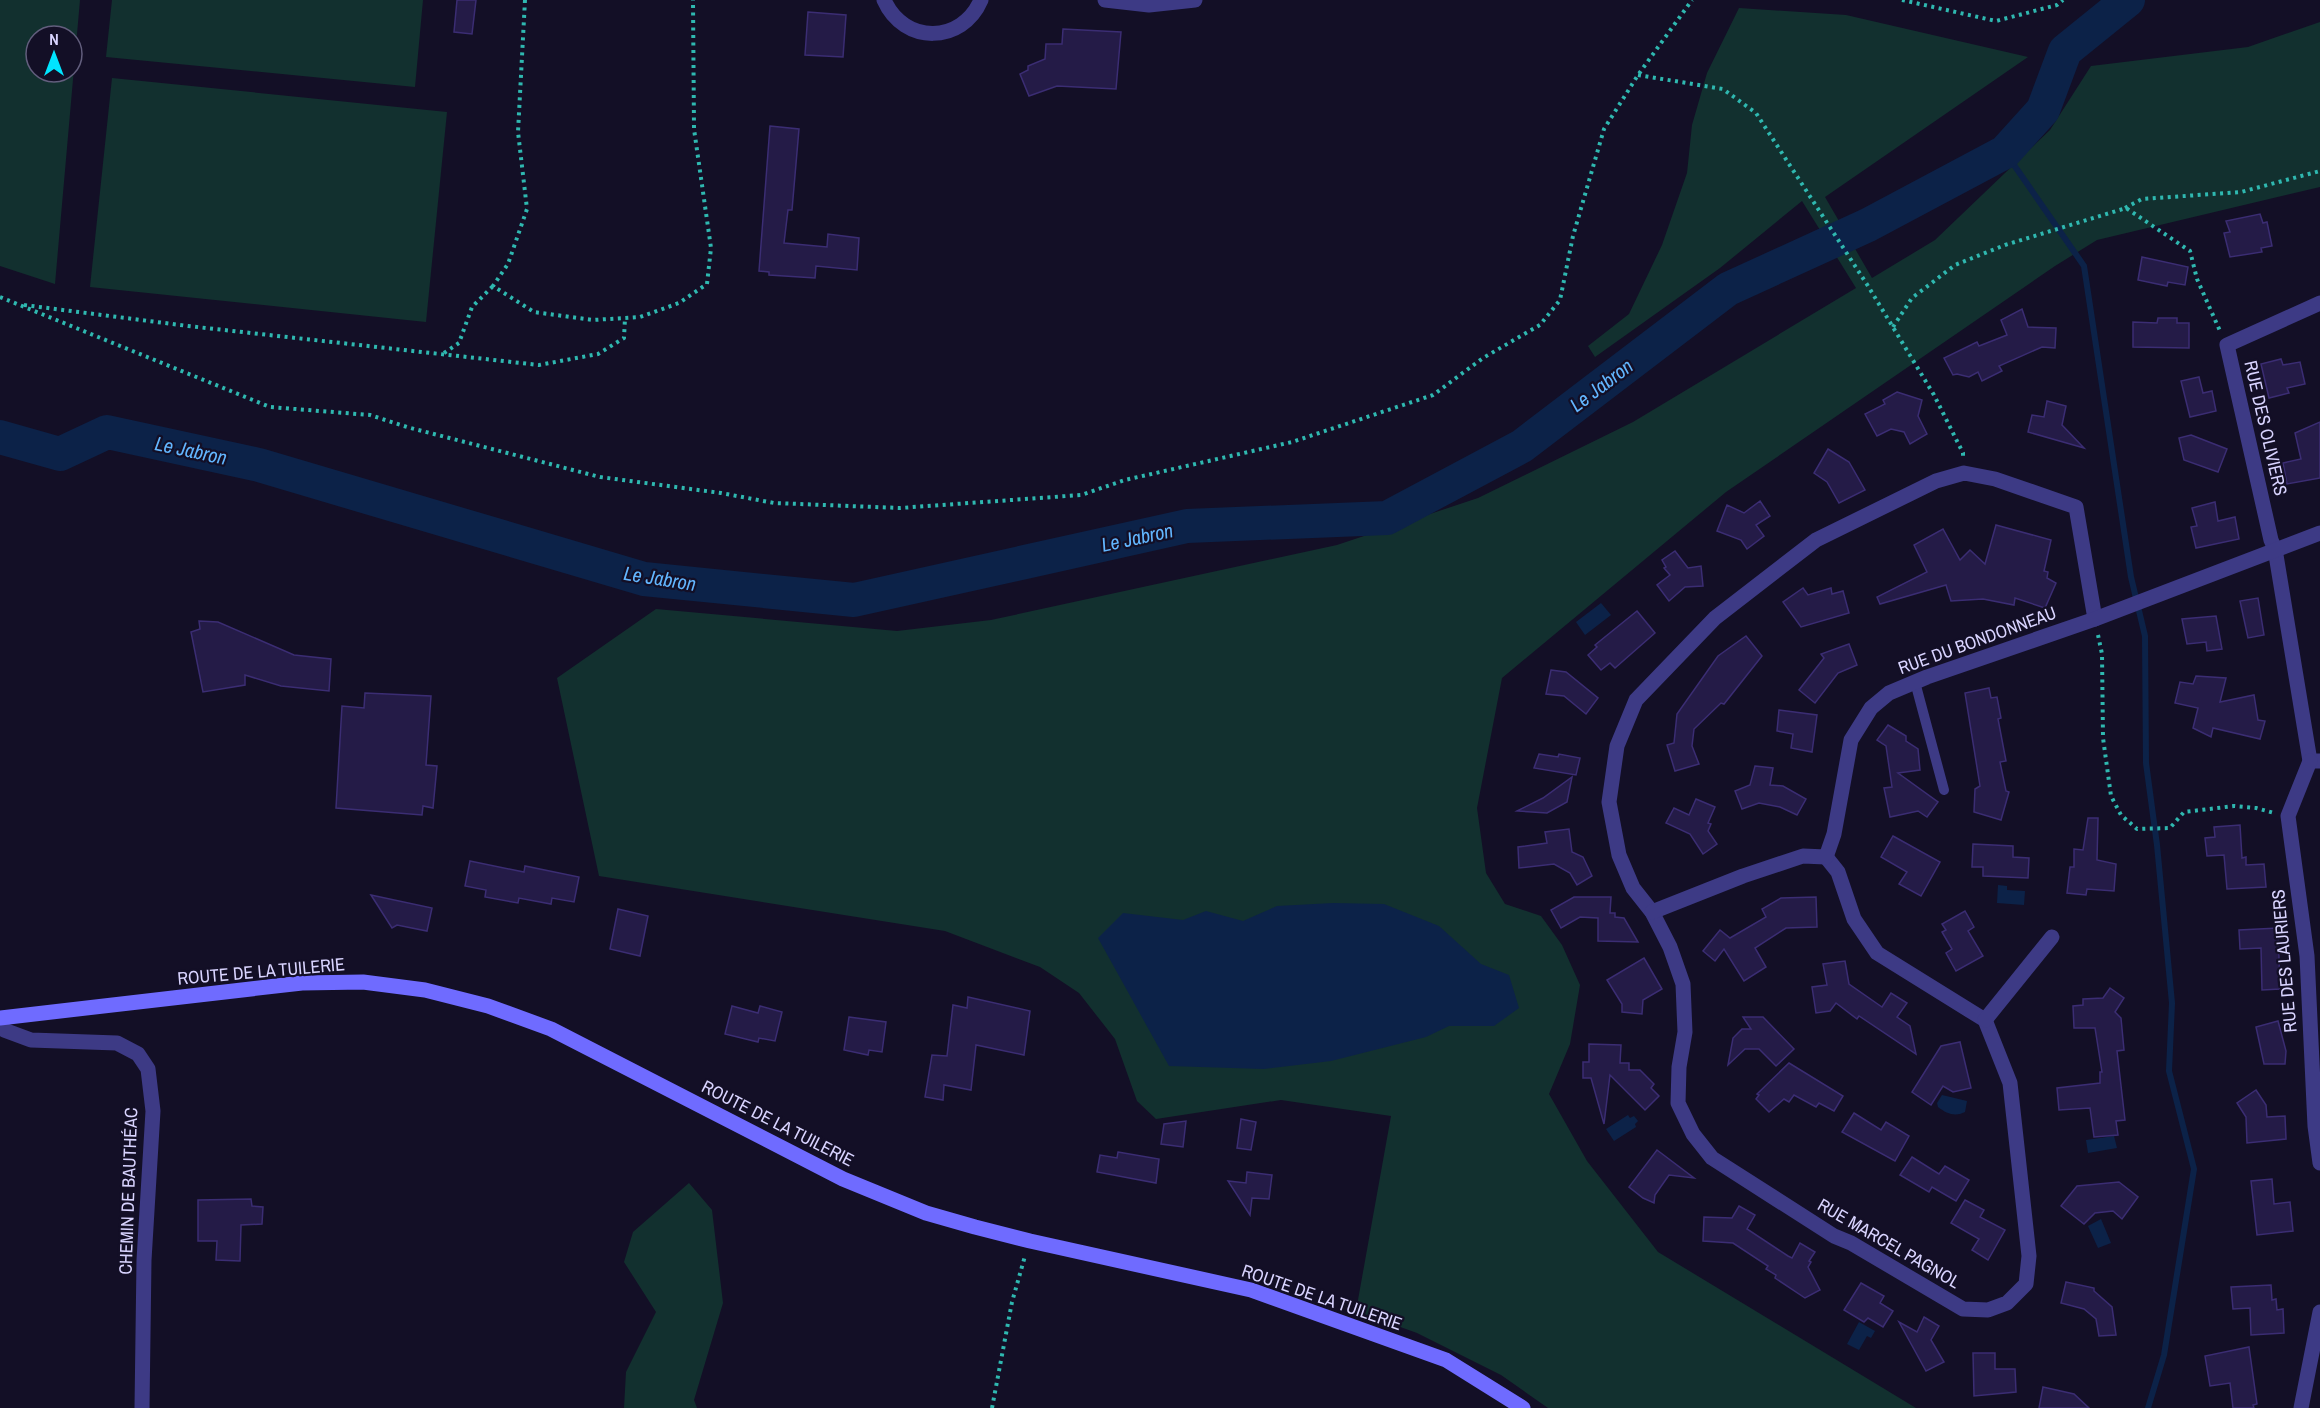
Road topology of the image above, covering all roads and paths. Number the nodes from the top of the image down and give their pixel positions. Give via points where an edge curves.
1 (525, 0) edge
2 (693, 0) edge
3 (884, 0) edge
4 (981, 0) edge
5 (1105, 0) edge
6 (1195, 0) edge
7 (1692, 0) edge
8 (1902, 0) edge
9 (2063, 0) edge
10 (1638, 75) junction
11 (2320, 171) edge
12 (2123, 209) junction
13 (493, 286) junction
14 (0, 297) edge
15 (2320, 303) edge
16 (16, 304) junction
17 (625, 318) junction
18 (1893, 327) junction
19 (2227, 345) junction
20 (442, 354) junction
21 (1964, 473) junction
22 (2320, 532) edge
23 (2275, 549) junction
24 (2094, 620) junction
25 (1915, 682) junction
26 (2315, 761) edge
27 (1944, 790) dead end
28 (2288, 816) junction
29 (1826, 857) junction
30 (1652, 912) junction
31 (2052, 937) dead end
32 (0, 1018) edge
33 (1985, 1020) junction
34 (0, 1023) edge
35 (2320, 1163) edge
36 (1030, 1241) junction
37 (2320, 1312) edge
38 (142, 1408) edge
39 (992, 1408) edge
40 (1522, 1408) edge
41 (2301, 1408) edge

1 - 13 path via 518,132 527,209 508,264
2 - 17 path via 694,129 711,248 707,284 679,303 640,317
3 - 4 street via 898,20 929,34 962,25
5 - 6 street via 1149,5
7 - 10 path
8 - 9 path via 1996,21
10 - 16 path via 1604,129 1573,236 1560,300 1539,325 1483,358 1433,395 1292,442 1125,480 1081,495 900,508 774,503 600,477 370,415 270,408
10 - 18 path via 1723,89 1756,113
11 - 12 path via 2241,192 2142,199
12 - 18 path via 2005,245 1955,265 1912,298
12 - 19 path via 2190,251 2197,279
13 - 17 path via 534,312 593,320
13 - 20 path via 472,308 459,343
14 - 16 path
15 - 19 street, RUE DES OLIVIERS
16 - 20 path
17 - 20 path via 624,338 598,354 539,364
18 - 21 path via 1963,453
19 - 23 street, RUE DES OLIVIERS
21 - 24 street via 1995,479 2076,507
21 - 30 street, RUE MARCEL PAGNOL via 1936,481 1816,540 1715,618 1636,700 1617,746 1609,802 1619,855 1633,888
22 - 23 street, RUE DU BONDONNEAU
23 - 24 street, RUE DU BONDONNEAU
23 - 26 street, RUE DES OLIVIERS
24 - 25 street, RUE DU BONDONNEAU
24 - 28 path via 2102,654 2103,738 2111,796 2121,815 2137,829 2170,828 2184,812 2234,806
25 - 27 lane
25 - 29 street, RUE DU BONDONNEAU via 1889,693 1871,708 1851,740 1834,834
26 - 28 street, RUE DES LAURIERS
28 - 35 street, RUE DES LAURIERS via 2307,956
29 - 30 street via 1803,856
29 - 33 street via 1838,872 1854,919 1877,953
30 - 33 street, RUE MARCEL PAGNOL via 1683,984 1685,1032 1678,1103 1693,1134 1712,1158 1834,1236 1963,1309 1988,1310 2007,1303 2026,1284 2029,1256 2010,1083
31 - 33 street
32 - 36 main road, ROUTE DE LA TUILERIE via 302,983 363,981 425,990 488,1006 551,1029 884,1197 926,1213
34 - 38 street, CHEMIN DE BAUTHÉAC via 4,1030 31,1040 117,1043 138,1054 148,1069 153,1111 144,1260
36 - 39 path via 1012,1302
36 - 40 main road, ROUTE DE LA TUILERIE via 1251,1290 1446,1360
37 - 41 street

